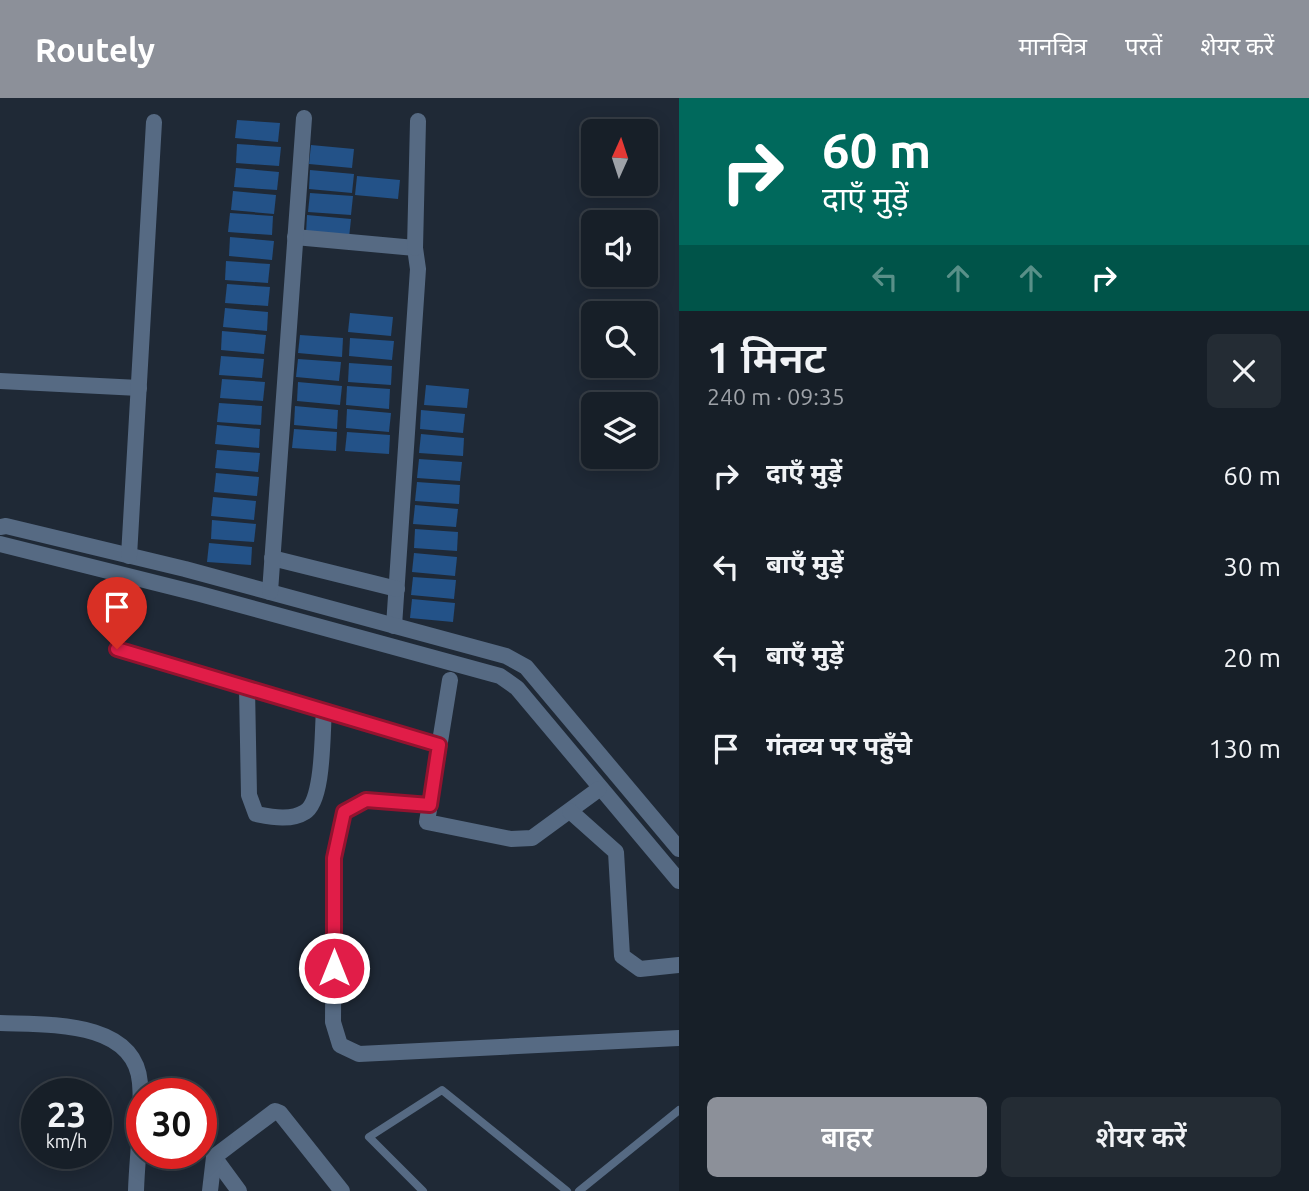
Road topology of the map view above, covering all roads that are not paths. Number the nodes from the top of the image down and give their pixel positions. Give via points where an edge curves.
1 (304, 118) dead end
2 (418, 121) dead end
3 (154, 122) dead end
4 (295, 237) junction
5 (415, 248) junction
6 (0, 381) edge
7 (139, 388) junction
8 (0, 527) edge
9 (0, 544) edge
10 (129, 556) junction
11 (272, 558) junction
12 (397, 589) junction
13 (270, 592) junction
14 (394, 626) junction
15 (117, 649) dead end
16 (450, 680) dead end
17 (247, 688) junction
18 (324, 710) junction
19 (439, 745) junction
20 (599, 789) junction
21 (430, 805) junction
22 (570, 811) junction
23 (679, 849) edge
24 (679, 881) edge
25 (679, 965) edge
26 (0, 1023) edge
27 (679, 1038) edge
28 (679, 1110) edge
29 (217, 1155) edge
30 (217, 1161) edge
31 (213, 1169) edge
32 (136, 1191) edge
33 (210, 1191) edge
34 (239, 1191) edge
35 (342, 1191) edge
36 (423, 1191) edge
37 (567, 1191) edge
38 (579, 1191) edge

1 - 4 street
2 - 5 street
3 - 7 street
4 - 5 street
4 - 11 street
5 - 12 street via 418,268
6 - 7 street
7 - 10 street
8 - 10 street
9 - 20 street via 500,676 517,688
10 - 13 street
11 - 12 street
11 - 13 street
12 - 14 street
13 - 14 street
14 - 23 street via 506,656 526,667
15 - 17 street
16 - 19 street
17 - 18 street
17 - 18 street via 249,794 256,814 280,819 293,816 306,812 317,799
18 - 19 street
19 - 21 street
20 - 22 street
20 - 24 street
21 - 22 street via 427,822 438,827 511,839 532,838
21 - 27 street via 366,800 344,812 334,858 333,1022 340,1045 359,1055
22 - 25 street via 616,852 622,956 640,969
26 - 32 street via 67,1026 102,1035 127,1053 140,1081
28 - 38 lane
29 - 35 street via 277,1111
30 - 34 street
31 - 33 street
36 - 37 lane via 369,1137 442,1090

